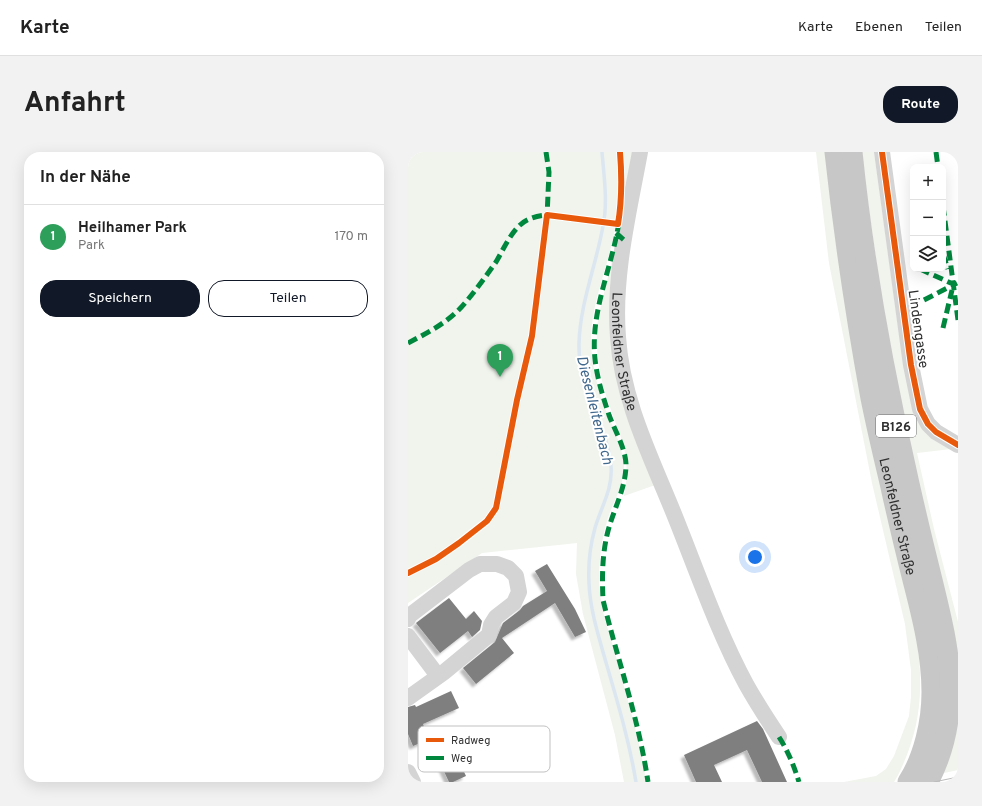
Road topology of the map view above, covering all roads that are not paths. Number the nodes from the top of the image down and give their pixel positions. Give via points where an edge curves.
1 (640, 152) edge
2 (835, 152) edge
3 (852, 152) edge
4 (882, 152) edge
5 (958, 445) edge
6 (408, 619) edge
7 (408, 636) edge
8 (438, 676) junction
9 (408, 698) edge
10 (779, 737) dead end
11 (408, 772) edge
12 (413, 782) edge
13 (908, 782) edge
14 (928, 782) edge

1 - 10 street, Leonfeldner Straße via 624,240 618,292 618,337 624,378 638,423 716,618 746,683
2 - 13 main road, Leonfeldner Straße / B126 via 850,272 872,400 928,643 932,692 930,717 926,738
3 - 14 main road, Leonfeldner Straße / B126 via 864,245 890,395 948,657 948,718 941,752
4 - 5 street, Lindengasse via 911,365 920,408 928,424 936,432
6 - 8 street via 480,564 497,564 508,568 516,576 519,592 514,603 496,617 489,634
7 - 8 street
8 - 9 street
11 - 12 street

